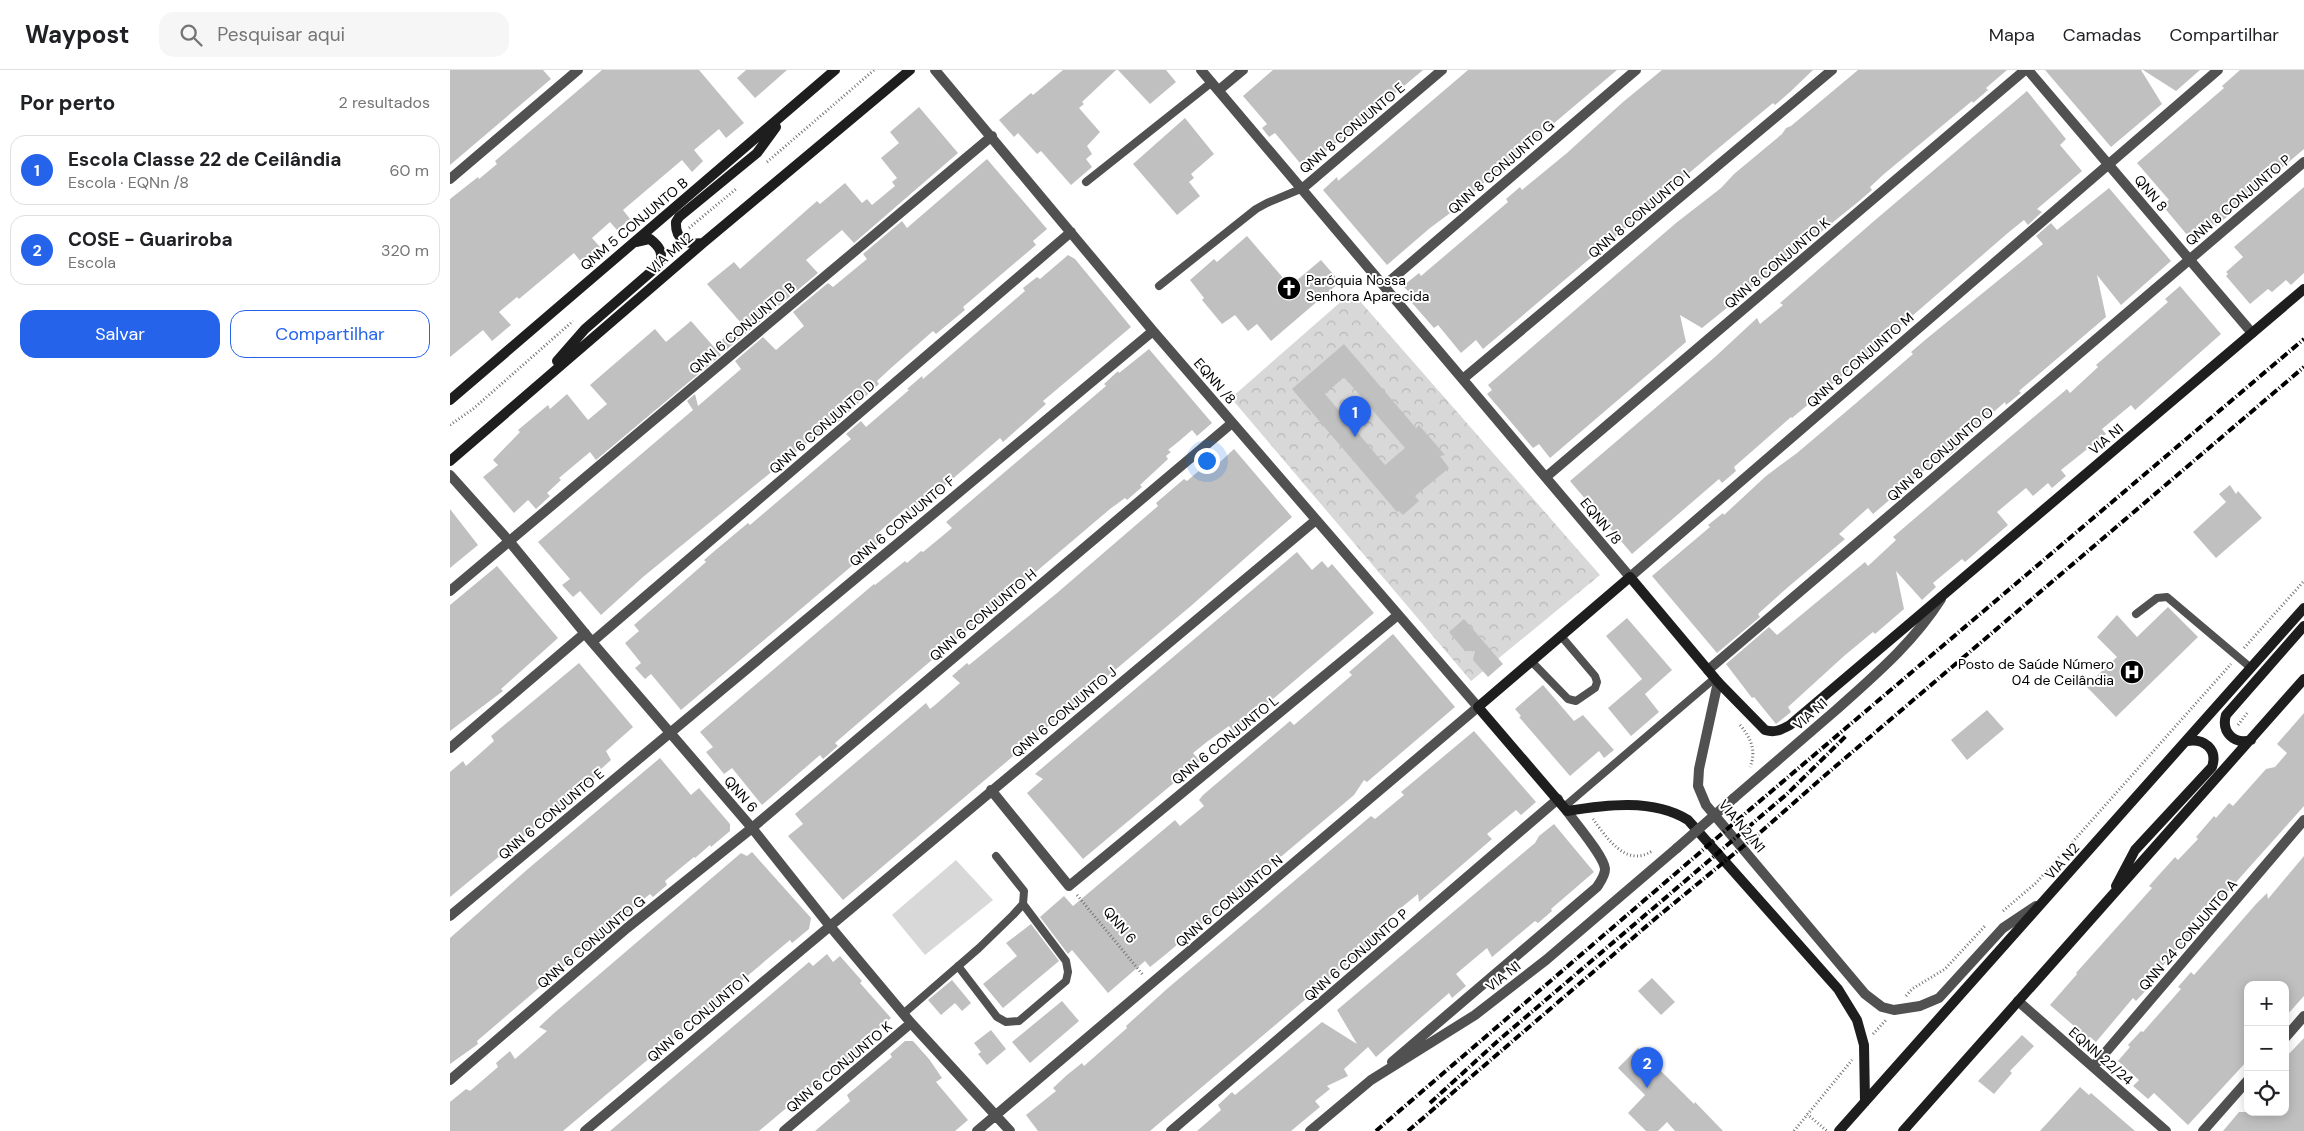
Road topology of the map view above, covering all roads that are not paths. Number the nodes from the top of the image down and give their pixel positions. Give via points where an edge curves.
1 (578, 70) edge
2 (835, 70) edge
3 (910, 70) edge
4 (935, 70) edge
5 (1202, 70) edge
6 (1243, 70) edge
7 (1442, 70) edge
8 (1636, 70) edge
9 (1832, 70) edge
10 (2027, 70) edge
11 (2218, 70) edge
12 (1212, 82) junction
13 (1219, 90) junction
14 (785, 114) junction
15 (992, 136) junction
16 (2304, 162) edge
17 (2108, 163) junction
18 (450, 179) edge
19 (1086, 182) dead end
20 (1303, 188) junction
21 (1071, 232) junction
22 (703, 243) junction
23 (631, 244) junction
24 (2189, 259) junction
25 (1385, 285) junction
26 (1159, 286) dead end
27 (2304, 289) edge
28 (1153, 331) junction
29 (2252, 333) junction
30 (1464, 378) junction
31 (536, 387) junction
32 (450, 400) edge
33 (1232, 423) junction
34 (450, 461) edge
35 (450, 475) edge
36 (1546, 477) junction
37 (1316, 520) junction
38 (509, 541) junction
39 (1630, 577) junction
40 (450, 591) edge
41 (1944, 594) junction
42 (2304, 608) edge
43 (2136, 614) dead end
44 (1398, 615) junction
45 (2304, 626) edge
46 (584, 633) junction
47 (1561, 636) junction
48 (592, 642) junction
49 (1531, 661) junction
50 (2250, 668) junction
51 (1708, 670) junction
52 (2304, 679) edge
53 (1717, 680) junction
54 (1478, 707) junction
55 (670, 733) junction
56 (2251, 740) junction
57 (2187, 741) junction
58 (450, 748) edge
59 (991, 790) junction
60 (1563, 806) junction
61 (2304, 820) edge
62 (752, 828) junction
63 (996, 856) dead end
64 (2109, 900) junction
65 (2043, 902) junction
66 (1023, 904) junction
67 (450, 916) edge
68 (829, 926) junction
69 (958, 966) junction
70 (2018, 1001) junction
71 (903, 1014) junction
72 (2304, 1016) edge
73 (911, 1023) junction
74 (2289, 1033) edge
75 (2093, 1067) junction
76 (450, 1080) edge
77 (1371, 1080) junction
78 (2244, 1085) edge
79 (1864, 1102) junction
80 (996, 1114) junction
81 (585, 1131) edge
82 (784, 1131) edge
83 (977, 1131) edge
84 (1010, 1131) edge
85 (1171, 1131) edge
86 (1310, 1131) edge
87 (1839, 1131) edge
88 (1904, 1131) edge
89 (2166, 1131) edge
90 (2203, 1131) edge

1 - 18 street
2 - 14 main road, QNM 5 CONJUNTO B
3 - 22 main road, VIA MN2
4 - 15 street, EQNN /8
5 - 12 street, EQNN /8
6 - 13 street
7 - 20 street, QNN 8 CONJUNTO E
8 - 25 street, QNN 8 CONJUNTO G
9 - 30 street, QNN 8 CONJUNTO I
10 - 17 street, QNN 8
10 - 36 street, QNN 8 CONJUNTO K
11 - 17 street
12 - 13 street, EQNN /8
12 - 19 lane
13 - 20 street, EQNN /8
14 - 22 main road via 757,153 679,217 676,222 678,236 686,242
14 - 23 main road, QNM 5 CONJUNTO B
15 - 21 street, EQNN /8
15 - 38 street, QNN 6 CONJUNTO B
16 - 24 street, QNN 8 CONJUNTO P
17 - 24 street, QNN 8
17 - 39 street, QNN 8 CONJUNTO M
20 - 25 street, EQNN /8
20 - 26 lane via 1256,209
21 - 28 street, EQNN /8
21 - 48 street, QNN 6 CONJUNTO D
22 - 31 main road, VIA MN2
23 - 31 main road via 650,239 661,251 660,264 585,329
23 - 32 main road, QNM 5 CONJUNTO B
24 - 29 street, QNN 8
24 - 51 street, QNN 8 CONJUNTO O
25 - 30 street, EQNN /8
27 - 29 main road, VIA N1
28 - 33 street, EQNN /8
28 - 55 street, QNN 6 CONJUNTO F
29 - 41 main road, VIA N1
30 - 36 street, EQNN /8
31 - 34 main road, VIA MN2
33 - 37 street, EQNN /8
33 - 62 street, QNN 6 CONJUNTO H
35 - 38 street, QNN 6
36 - 39 street, EQNN /8
37 - 44 street, EQNN /8
37 - 59 street, QNN 6 CONJUNTO J
38 - 40 street, QNN 6 CONJUNTO B
38 - 46 street, QNN 6
39 - 47 main road
39 - 51 main road
41 - 53 main road via 1790,725 1780,730 1765,730
41 - 77 street, VIA N1, bridge via 1907,645 1546,960 1475,1015
42 - 50 main road, VIA N2
43 - 50 lane via 2157,598 2167,597
44 - 54 street, EQNN /8
44 - 59 street, QNN 6 CONJUNTO L via 1069,886
45 - 56 main road via 2226,715 2225,726 2230,736 2240,742
46 - 48 street, QNN 6
46 - 58 street
47 - 49 main road
47 - 49 lane via 1595,676 1595,688 1576,700 1568,699
48 - 55 street, QNN 6
49 - 54 main road
50 - 57 main road, VIA N2
51 - 53 main road
52 - 56 main road
53 - 60 lane
53 - 65 street, VIA N2/N1 via 1699,769 1698,786 1706,805 1865,994 1882,1007 1894,1010 1920,1006 1939,998 2004,928
54 - 60 main road
54 - 80 street, QNN 6 CONJUNTO N
55 - 62 street, QNN 6
55 - 67 street, QNN 6 CONJUNTO E
56 - 64 main road
57 - 64 main road via 2200,741 2210,747 2214,757 2212,767 2135,850
57 - 65 main road, VIA N2
59 - 68 street, QNN 6 CONJUNTO J
60 - 77 street via 1605,868 1597,887
60 - 79 main road via 1585,809 1654,807 1688,820 1838,989 1858,1020 1864,1045
60 - 85 street, QNN 6 CONJUNTO P
61 - 75 street, QNN 24 CONJUNTO A
62 - 68 street, QNN 6
62 - 76 street, QNN 6 CONJUNTO G
63 - 66 lane via 1024,891
64 - 70 main road
65 - 79 main road, VIA N2
66 - 69 lane
66 - 69 lane via 1066,961 1066,981 1019,1020 1006,1022 997,1017
68 - 71 street, QNN 6
68 - 81 street, QNN 6 CONJUNTO I
69 - 71 lane
70 - 75 street, EQNN 22/24
70 - 88 main road
71 - 73 street, QNN 6
72 - 74 street
73 - 80 street, QNN 6
73 - 82 street, QNN 6 CONJUNTO K
75 - 89 street, EQNN 22/24
77 - 86 street, VIA N1
78 - 90 street
79 - 87 main road, VIA N2
80 - 83 street, QNN 6 CONJUNTO N
80 - 84 street, QNN 6

